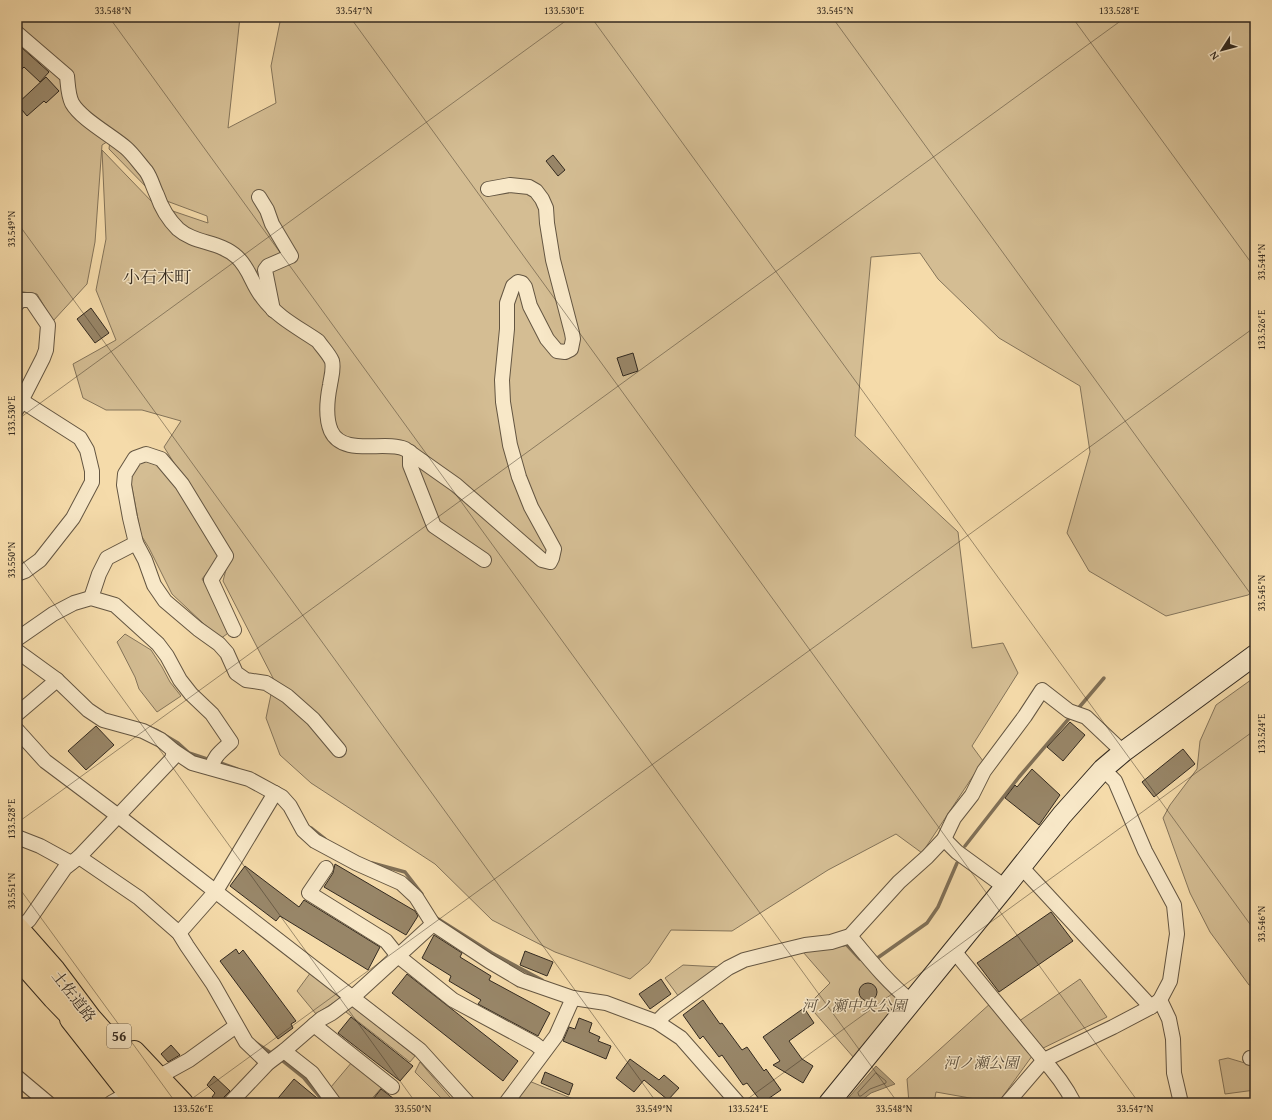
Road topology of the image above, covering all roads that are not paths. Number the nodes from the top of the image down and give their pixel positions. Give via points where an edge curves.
1 (17, 33) edge
2 (488, 189) dead end
3 (259, 197) dead end
4 (17, 304) edge
5 (273, 310) junction
6 (19, 405) edge
7 (410, 452) junction
8 (136, 543) junction
9 (484, 560) dead end
10 (17, 574) edge
11 (91, 598) junction
12 (234, 630) dead end
13 (18, 642) edge
14 (1255, 655) edge
15 (56, 680) junction
16 (17, 714) edge
17 (17, 730) edge
18 (339, 750) dead end
19 (174, 751) junction
20 (1124, 752) junction
21 (213, 762) junction
22 (1103, 769) junction
23 (275, 793) junction
24 (118, 815) junction
25 (17, 837) edge
26 (944, 838) junction
27 (75, 860) junction
28 (326, 868) dead end
29 (1025, 870) dead end
30 (1005, 887) junction
31 (216, 891) junction
32 (433, 924) junction
33 (17, 928) edge
34 (180, 933) junction
35 (850, 936) junction
36 (954, 951) junction
37 (17, 956) edge
38 (398, 956) junction
39 (353, 997) junction
40 (573, 998) junction
41 (912, 1002) junction
42 (1156, 1004) junction
43 (657, 1022) junction
44 (314, 1025) junction
45 (236, 1026) junction
46 (544, 1051) junction
47 (276, 1057) junction
48 (1044, 1060) junction
49 (18, 1080) edge
50 (392, 1087) dead end
51 (136, 1092) edge
52 (48, 1103) edge
53 (160, 1103) edge
54 (182, 1103) edge
55 (230, 1103) edge
56 (334, 1103) edge
57 (468, 1103) edge
58 (506, 1103) edge
59 (738, 1103) edge
60 (829, 1103) edge
61 (1007, 1103) edge
62 (1074, 1103) edge
63 (1181, 1103) edge

1 - 5 street via 67,76 70,98 78,111 126,148 140,163 150,178 164,211 177,228 190,237 225,248 235,255 246,267 255,288
2 - 7 street via 510,185 529,187 542,199 546,208 553,260 572,333 571,348 565,352 557,351 547,339 530,306 525,287 518,282 512,286 507,303 503,402 510,445 519,477 531,507 554,549 550,562 542,560 456,485
3 - 5 street via 291,256 268,266 265,270
4 - 6 street via 20,300 31,300 48,325 46,350
5 - 7 street via 318,341 332,361 327,413 335,436 350,444 401,446
6 - 10 street via 80,438 87,450 92,482 73,518 40,560
7 - 9 street via 410,465 434,526
8 - 11 street via 107,558
8 - 12 street via 124,485 125,474 135,458 146,454 161,459 182,484 226,556 211,580
8 - 18 street via 154,585 164,601 219,644 236,673 246,680 266,683 287,696 313,719
11 - 13 street via 53,614
11 - 21 street via 115,606 158,644 180,680 212,714 232,742
13 - 15 street
14 - 20 street
15 - 16 street
15 - 19 street via 88,710 103,720 143,731 161,740
17 - 24 street via 45,762
19 - 21 street via 192,763
19 - 24 street via 172,759
20 - 22 street
20 - 26 street via 1086,717 1042,690 984,771
21 - 23 street
22 - 30 street via 1062,815
22 - 42 street via 1114,781 1144,850 1174,906 1177,934 1170,981
23 - 31 street
23 - 32 street via 290,806 303,830 315,841 401,883 416,897
24 - 27 street
24 - 31 street
25 - 27 street
26 - 30 street via 958,852
26 - 35 street via 899,882
27 - 33 street via 65,868 29,920
27 - 34 street via 139,898
28 - 38 street via 309,893 386,941
29 - 42 street
30 - 36 street
31 - 34 street
31 - 39 street
32 - 38 street
32 - 40 street via 521,980
33 - 51 highway, 土佐道路 / 56 via 129,1062
34 - 45 street
35 - 41 street via 871,962
35 - 43 street via 744,960 728,968
36 - 41 street
36 - 48 street
37 - 51 highway, 土佐道路 / 56 via 122,1069
38 - 39 street
38 - 46 street via 453,1000
39 - 44 street
39 - 57 street via 420,1050
40 - 43 street via 606,1003
40 - 46 street via 556,1036
41 - 60 street
42 - 48 street
42 - 63 street via 1169,1019 1174,1073
43 - 59 street via 681,1038
44 - 47 street
44 - 50 street
45 - 47 street via 246,1042
45 - 51 street via 189,1060
46 - 58 street
47 - 55 street
47 - 56 street via 312,1073
48 - 61 street
48 - 62 street
49 - 52 street
51 - 53 highway, 土佐道路 / 56
51 - 54 highway, 56

